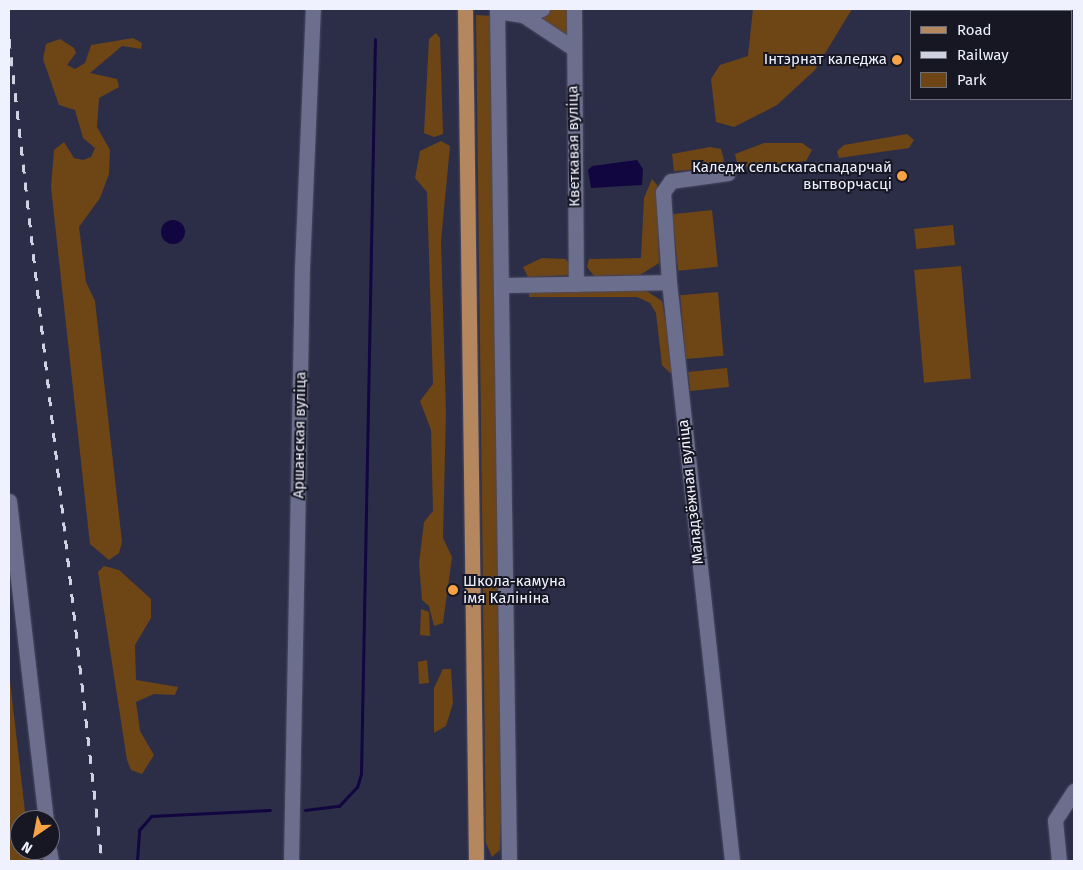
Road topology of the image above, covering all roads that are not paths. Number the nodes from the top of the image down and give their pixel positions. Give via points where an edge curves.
1 (313, 9) edge
2 (465, 9) edge
3 (542, 9) edge
4 (574, 9) edge
5 (497, 10) edge
6 (523, 15) junction
7 (573, 48) junction
8 (728, 173) dead end
9 (669, 282) junction
10 (576, 284) junction
11 (501, 285) junction
12 (9, 502) edge
13 (1074, 791) edge
14 (45, 810) edge
15 (291, 861) edge
16 (476, 861) edge
17 (509, 861) edge
18 (732, 861) edge
19 (1059, 861) edge

1 - 15 street, Аршанская вуліца via 302,268
2 - 16 main road
3 - 6 street
4 - 7 street, Кветкавая вуліца
5 - 6 street
5 - 11 street
6 - 7 street
7 - 10 street, Кветкавая вуліца
8 - 9 street, Маладзёжная вуліца via 671,181 663,192
9 - 10 street
9 - 18 street, Маладзёжная вуліца
10 - 11 street
11 - 17 street
12 - 14 street
13 - 19 street via 1055,820

